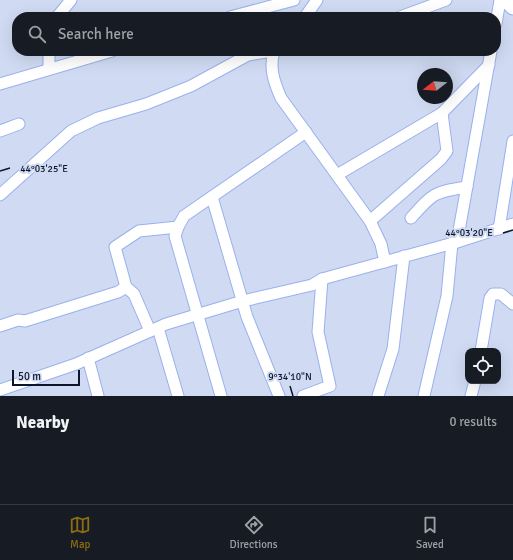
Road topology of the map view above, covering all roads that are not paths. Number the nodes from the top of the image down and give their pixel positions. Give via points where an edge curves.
1 (71, 0) edge
2 (294, 0) edge
3 (317, 0) edge
4 (446, 0) edge
5 (508, 2) edge
6 (61, 12) edge
7 (249, 12) edge
8 (309, 12) edge
9 (414, 12) edge
10 (501, 15) edge
11 (49, 56) edge
12 (94, 56) edge
13 (246, 56) edge
14 (272, 56) edge
15 (490, 56) edge
16 (489, 65) junction
17 (49, 69) junction
18 (0, 84) edge
19 (442, 113) junction
20 (19, 124) dead end
21 (0, 131) edge
22 (306, 132) junction
23 (513, 142) edge
24 (337, 175) junction
25 (467, 188) junction
26 (0, 195) edge
27 (212, 197) junction
28 (411, 218) dead end
29 (370, 221) junction
30 (513, 224) edge
31 (178, 227) junction
32 (499, 229) junction
33 (454, 243) junction
34 (404, 256) junction
35 (385, 262) junction
36 (322, 279) junction
37 (126, 287) junction
38 (242, 301) junction
39 (513, 304) edge
40 (199, 314) junction
41 (0, 326) edge
42 (154, 329) junction
43 (482, 348) edge
44 (88, 358) junction
45 (473, 384) edge
46 (0, 390) edge
47 (98, 396) edge
48 (178, 396) edge
49 (221, 396) edge
50 (279, 396) edge
51 (304, 396) edge
52 (378, 396) edge
53 (424, 396) edge
54 (471, 396) edge

1 - 6 street
2 - 7 street
3 - 8 street
4 - 9 street
5 - 10 street
11 - 17 street
12 - 17 street
13 - 26 street via 191,86 146,104 98,118 71,131
14 - 22 street via 273,81 281,98
15 - 16 street
16 - 19 street
16 - 25 street
17 - 18 street
19 - 24 street
19 - 29 street via 447,151
20 - 21 street
22 - 24 street
22 - 27 street
23 - 32 street
24 - 29 street
25 - 28 street via 441,191 428,198
25 - 33 street
27 - 31 street via 184,216
27 - 38 street
29 - 35 street via 381,244
30 - 32 street
31 - 37 street via 139,231 115,247
31 - 40 street via 175,236
32 - 33 street
33 - 34 street
33 - 53 street via 447,296
34 - 35 street
34 - 52 street via 393,349
35 - 36 street
36 - 38 street via 312,285
36 - 51 street via 318,332 330,386
37 - 41 street via 118,292
37 - 42 street via 134,294
38 - 40 street
38 - 50 street
39 - 43 street via 501,294 493,294 490,298
40 - 42 street
40 - 49 street
42 - 44 street
42 - 48 street
44 - 46 street
44 - 47 street
45 - 54 street

